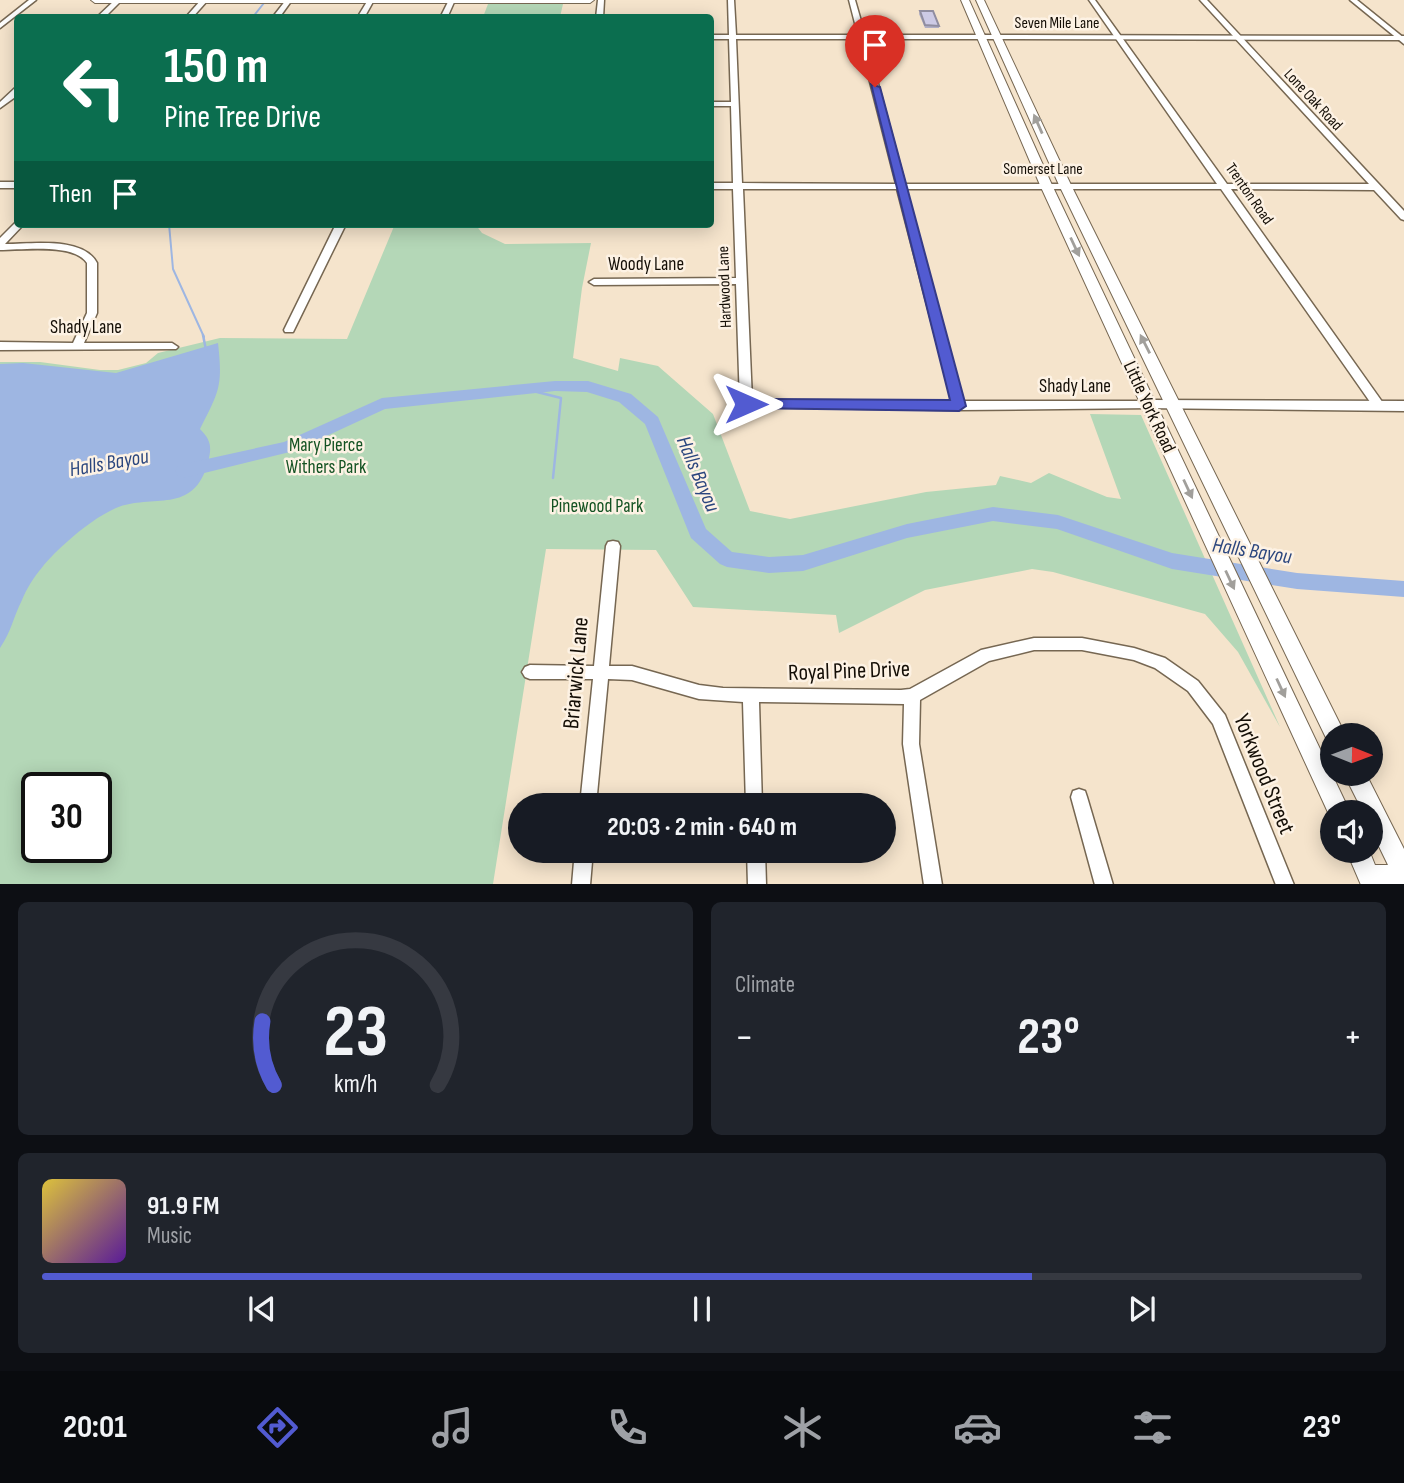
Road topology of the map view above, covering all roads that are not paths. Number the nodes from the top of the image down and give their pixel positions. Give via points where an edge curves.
1 (33, 0) edge
2 (95, 0) edge
3 (119, 0) edge
4 (204, 0) edge
5 (289, 0) edge
6 (371, 0) edge
7 (420, 0) edge
8 (451, 0) edge
9 (590, 0) edge
10 (732, 0) edge
11 (852, 0) edge
12 (964, 0) edge
13 (980, 0) edge
14 (1092, 0) edge
15 (1203, 0) edge
16 (1353, 0) edge
17 (527, 1) edge
18 (15, 14) edge
19 (103, 14) edge
20 (192, 14) edge
21 (278, 14) edge
22 (14, 15) edge
23 (0, 26) edge
24 (714, 37) edge
25 (732, 37) junction
26 (862, 37) junction
27 (982, 37) junction
28 (997, 37) junction
29 (1116, 37) junction
30 (1238, 38) junction
31 (1402, 40) edge
32 (14, 94) edge
33 (714, 104) edge
34 (734, 104) junction
35 (0, 106) edge
36 (1046, 185) junction
37 (1065, 185) junction
38 (714, 186) edge
39 (737, 186) junction
40 (901, 186) junction
41 (1225, 187) junction
42 (1376, 187) junction
43 (1404, 217) edge
44 (16, 228) edge
45 (339, 228) edge
46 (0, 246) edge
47 (740, 281) junction
48 (594, 282) dead end
49 (289, 330) dead end
50 (0, 346) edge
51 (77, 346) junction
52 (172, 347) dead end
53 (746, 404) joint
54 (1149, 405) junction
55 (1175, 405) junction
56 (959, 406) junction
57 (1379, 406) junction
58 (1404, 406) edge
59 (613, 546) dead end
60 (530, 672) dead end
61 (601, 672) junction
62 (1193, 686) joint
63 (751, 695) junction
64 (912, 696) junction
65 (1329, 723) edge
66 (1360, 786) edge
67 (590, 793) edge
68 (754, 793) edge
69 (1079, 797) dead end
70 (1333, 800) edge
71 (583, 863) edge
72 (756, 863) edge
73 (1363, 863) edge
74 (1404, 874) edge
75 (1371, 880) edge
76 (581, 884) edge
77 (757, 884) edge
78 (933, 884) edge
79 (1104, 884) edge
80 (1285, 884) edge

1 - 18 street
2 - 3 main road
3 - 4 main road
3 - 19 street
4 - 5 main road
4 - 20 street
5 - 6 main road
5 - 21 street
6 - 7 main road
7 - 8 main road
8 - 17 main road
9 - 17 main road
10 - 25 street, Hardwood Lane
11 - 26 street
12 - 27 main road, Little York Road
13 - 28 main road, Little York Road
14 - 29 street, Trenton Road
15 - 30 street, Lone Oak Road
16 - 31 street
22 - 23 street
24 - 25 street, Seven Mile Lane
25 - 26 street, Seven Mile Lane
25 - 34 street, Hardwood Lane
26 - 27 street, Seven Mile Lane
26 - 40 street
27 - 28 street, Seven Mile Lane
27 - 36 main road, Little York Road
28 - 29 street, Seven Mile Lane
37 -> 28 main road, Little York Road
29 - 30 street, Seven Mile Lane
29 - 41 street, Trenton Road
30 - 31 street, Seven Mile Lane
30 - 42 street, Lone Oak Road
32 - 35 street
33 - 34 street
34 - 39 street, Hardwood Lane
36 - 37 street, Somerset Lane
36 - 40 street, Somerset Lane
36 -> 54 main road, Little York Road
37 - 41 street, Somerset Lane
55 -> 37 main road, Little York Road
38 - 39 street, Somerset Lane
39 - 40 street, Somerset Lane
39 - 47 street, Hardwood Lane
40 - 56 street
41 - 42 street, Somerset Lane
41 - 57 street, Trenton Road
42 - 43 street, Lone Oak Road
44 - 46 street
45 - 49 street
46 - 51 street via 69,247 89,257 92,313
47 - 48 street, Woody Lane
47 - 53 street, Hardwood Lane
50 - 51 street, Shady Lane
51 - 52 street, Shady Lane
53 - 56 street, Shady Lane
54 - 55 street, Shady Lane
54 - 56 street, Shady Lane
54 -> 70 main road, Little York Road
55 - 57 street, Shady Lane
55 - 65 main road, Little York Road
57 - 58 street, Shady Lane
59 - 61 street, Briarwick Lane
60 - 61 street, Royal Pine Drive
61 - 63 street, Royal Pine Drive via 653,677 699,692
61 - 67 street, Briarwick Lane
62 - 64 street, Royal Pine Drive via 1160,663 1134,654 1058,643 986,655
62 - 80 street, Yorkwood Street via 1219,720
63 - 64 street, Royal Pine Drive
63 - 68 street
64 - 78 street via 911,744
66 - 74 main road
69 - 79 street
71 - 76 street
72 - 77 street
73 - 75 main road
74 - 75 main road

